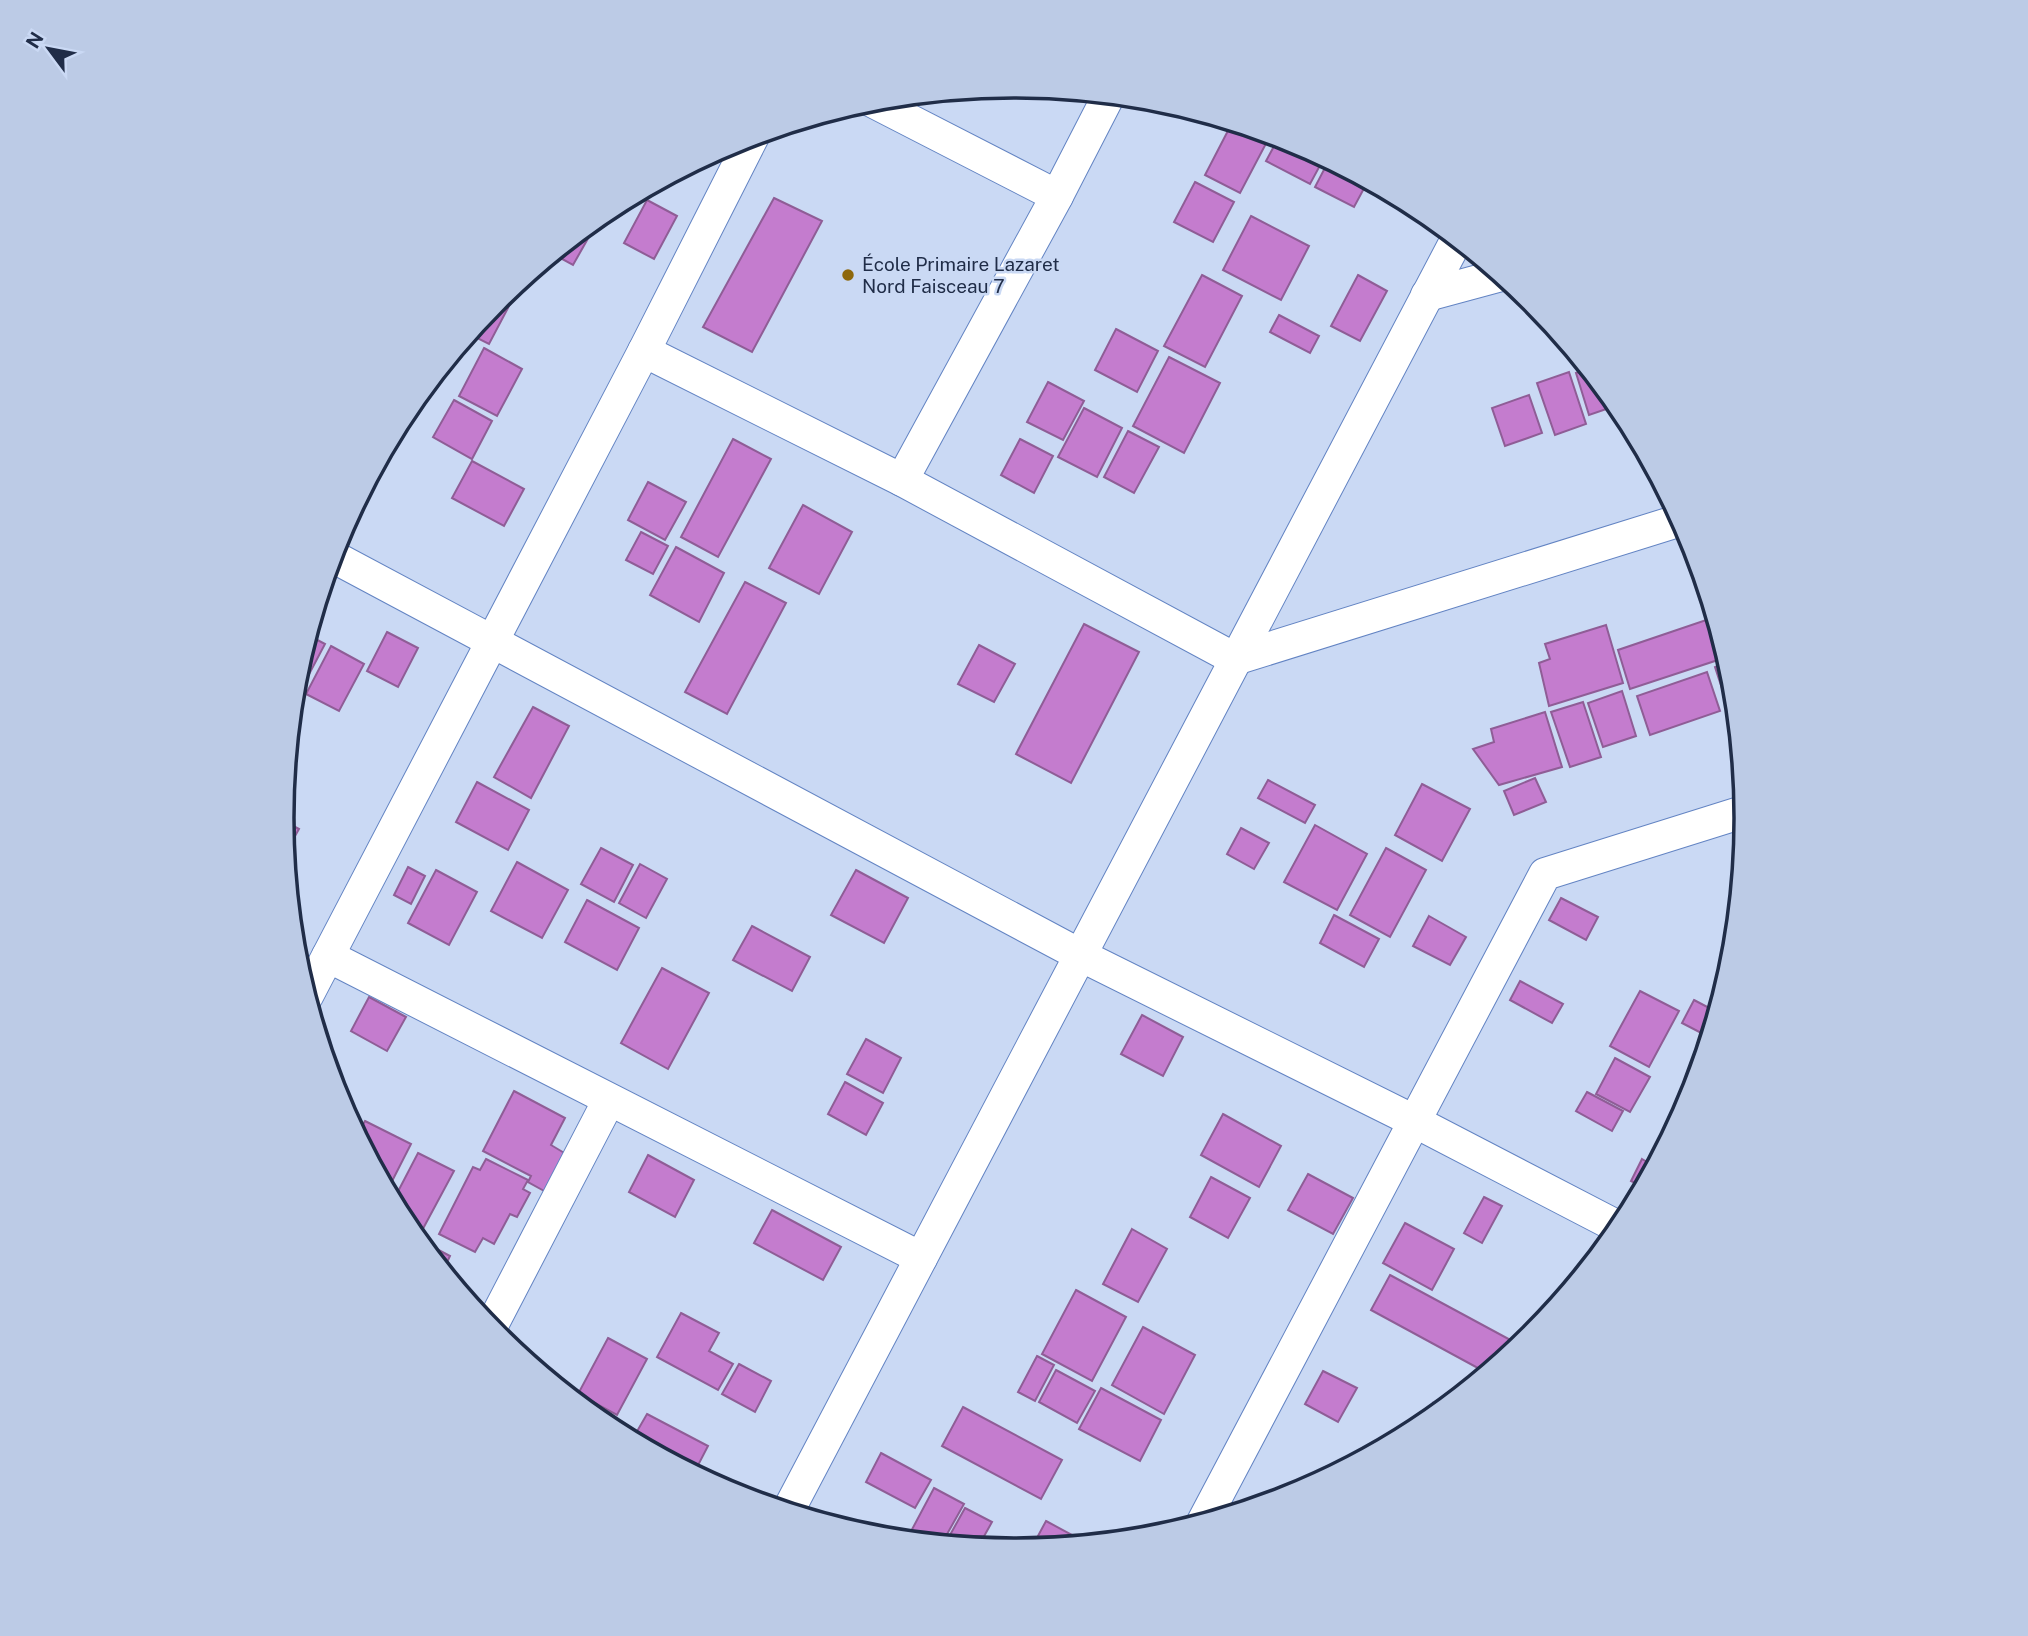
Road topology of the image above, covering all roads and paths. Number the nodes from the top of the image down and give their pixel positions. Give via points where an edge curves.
1 (1105, 104) edge
2 (888, 109) edge
3 (746, 150) edge
4 (1057, 196) junction
5 (1452, 247) edge
6 (1490, 278) edge
7 (1427, 295) junction
8 (644, 351) junction
9 (902, 480) junction
10 (1671, 523) edge
11 (342, 561) edge
12 (492, 642) junction
13 (1235, 659) junction
14 (1734, 815) edge
15 (1080, 955) junction
16 (328, 956) junction
17 (314, 983) edge
18 (609, 1100) junction
19 (1412, 1120) junction
20 (1610, 1223) edge
21 (921, 1258) junction
22 (496, 1317) edge
23 (792, 1503) edge
24 (1208, 1511) edge

1 - 4 street
2 - 4 street
3 - 8 street
4 - 9 street
5 - 7 street
6 - 7 street
7 - 13 street
8 - 9 street
8 - 12 street
9 - 13 street
10 - 13 street
11 - 12 street
12 - 15 street
12 - 16 street
13 - 15 street
14 - 19 street via 1545,874
15 - 19 street
15 - 21 street
16 - 17 street
16 - 18 street
18 - 21 street
18 - 22 street
19 - 20 street
19 - 24 street
21 - 23 street

